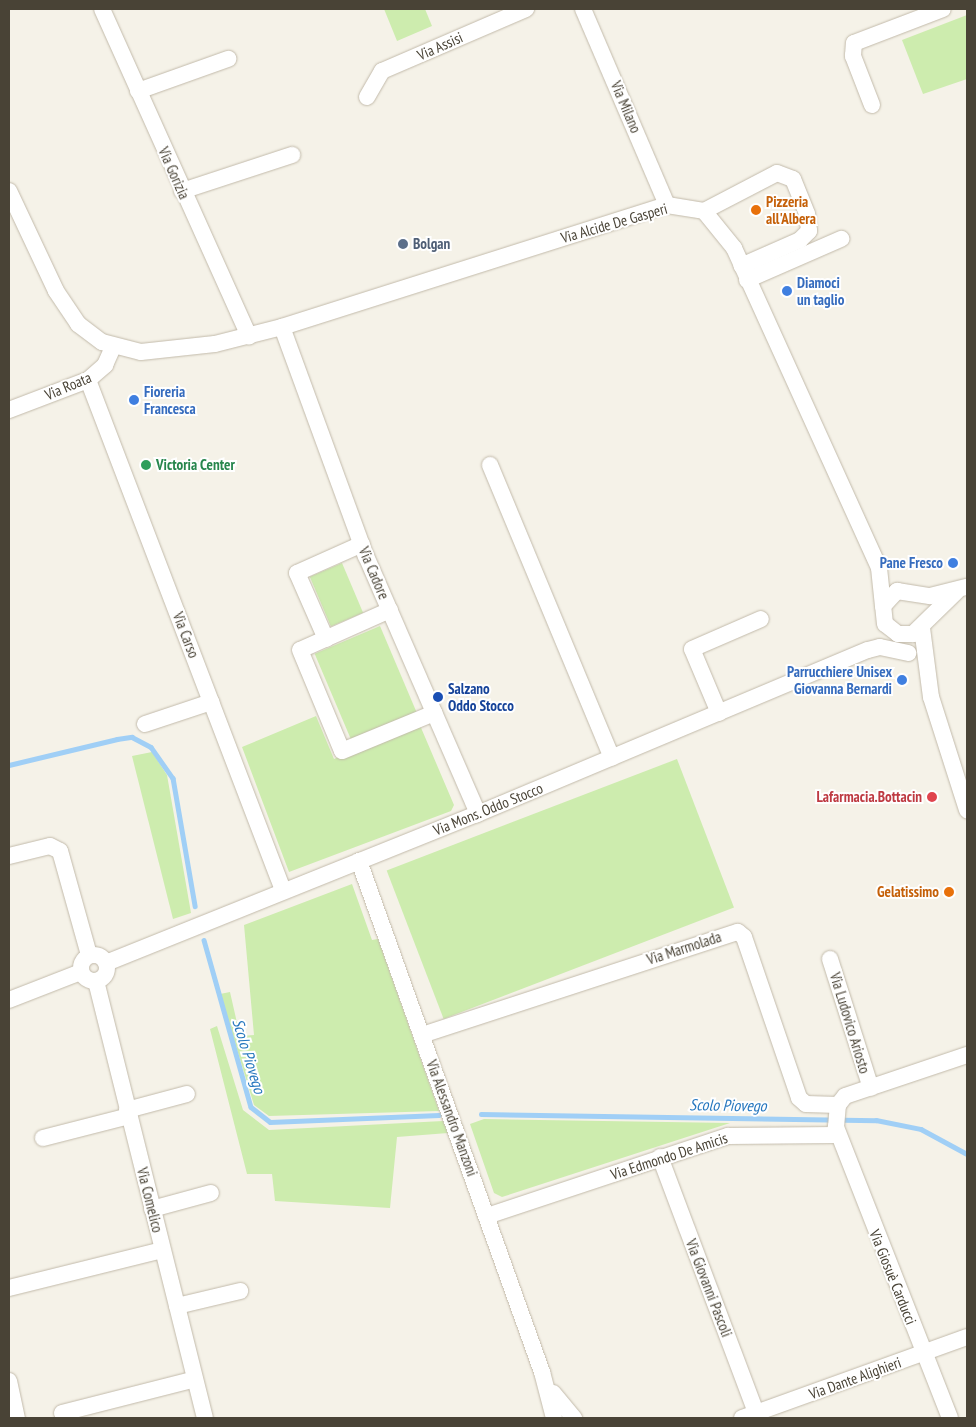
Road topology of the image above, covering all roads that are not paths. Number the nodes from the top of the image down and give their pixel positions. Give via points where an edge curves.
1 (102, 9) edge
2 (526, 9) edge
3 (583, 9) edge
4 (943, 9) edge
5 (228, 59) dead end
6 (138, 91) junction
7 (367, 97) dead end
8 (872, 105) dead end
9 (292, 155) dead end
10 (9, 191) edge
11 (182, 191) junction
12 (667, 205) junction
13 (704, 212) junction
14 (840, 239) dead end
15 (744, 273) junction
16 (282, 327) junction
17 (249, 336) junction
18 (113, 347) junction
19 (88, 380) junction
20 (9, 410) edge
21 (490, 465) dead end
22 (362, 544) junction
23 (879, 568) junction
24 (962, 589) edge
25 (912, 592) junction
26 (390, 610) junction
27 (883, 612) junction
28 (761, 619) dead end
29 (925, 623) junction
30 (897, 634) junction
31 (326, 639) junction
32 (874, 649) junction
33 (908, 653) junction
34 (931, 697) junction
35 (211, 702) junction
36 (434, 713) junction
37 (719, 713) junction
38 (145, 724) dead end
39 (612, 758) junction
40 (967, 810) edge
41 (478, 814) junction
42 (9, 856) edge
43 (358, 861) junction
44 (283, 890) junction
45 (89, 955) junction
46 (830, 959) dead end
47 (106, 963) junction
48 (81, 972) junction
49 (96, 981) junction
50 (9, 1000) edge
51 (422, 1035) junction
52 (967, 1055) edge
53 (871, 1088) junction
54 (187, 1094) dead end
55 (128, 1113) junction
56 (837, 1120) junction
57 (43, 1138) dead end
58 (660, 1157) junction
59 (211, 1193) dead end
60 (152, 1209) junction
61 (487, 1216) junction
62 (162, 1250) junction
63 (9, 1288) edge
64 (240, 1291) dead end
65 (176, 1306) junction
66 (967, 1337) edge
67 (924, 1353) junction
68 (544, 1376) junction
69 (195, 1379) junction
70 (9, 1381) edge
71 (62, 1413) dead end
72 (752, 1417) edge
73 (18, 1418) edge
74 (205, 1418) edge
75 (554, 1418) edge
76 (574, 1418) edge
77 (950, 1418) edge

1 - 6 street, Via Gorizia
2 - 7 street, Via Assisi via 382,72
3 - 12 street, Via Milano
4 - 8 street via 854,44 853,56
5 - 6 street
6 - 11 street, Via Gorizia
9 - 11 street
10 - 18 street via 68,311 90,334
11 - 17 street, Via Gorizia
12 - 13 street, Via Alcide De Gasperi
12 - 16 street, Via Alcide De Gasperi
13 - 15 street via 721,228
13 - 15 street via 776,172 793,179 807,214 809,231 800,240
14 - 15 street
15 - 23 street
16 - 17 street
16 - 22 street, Via Cadore
17 - 18 street via 157,352
18 - 19 street, Via Roata via 105,366
19 - 20 street, Via Roata
19 - 35 street, Via Carso
21 - 39 street
22 - 26 street, Via Cadore
22 - 31 street via 297,573
23 - 25 street
23 - 27 street
24 - 25 street
24 - 29 street
25 - 27 street via 893,594
25 - 29 street via 925,602
26 - 31 street
26 - 36 street, Via Cadore
27 - 30 street
27 - 32 street
28 - 37 street via 692,649
29 - 30 street via 914,634
29 - 34 street
30 - 32 street, Via Mons. Oddo Stocco
30 - 33 street
31 - 36 street via 300,650 342,751
32 - 33 street
32 - 37 street, Via Mons. Oddo Stocco
33 - 34 street
34 - 40 street
35 - 38 street
35 - 44 street, Via Carso
36 - 41 street, Via Cadore
37 - 39 street, Via Mons. Oddo Stocco
39 - 41 street, Via Mons. Oddo Stocco
41 - 43 street, Via Mons. Oddo Stocco
42 - 45 street via 50,846 60,851
43 - 44 street, Via Mons. Oddo Stocco
43 - 51 street, Via Alessandro Manzoni
44 - 47 street, Via Mons. Oddo Stocco
45 - 47 street via 101,956
45 - 48 street via 81,964
46 - 53 street, Via Ludovico Ariosto
47 - 49 street via 105,974
48 - 49 street
48 - 50 street
49 - 55 street, Via Comelico
51 - 56 street, Via Marmolada via 738,932 744,937 799,1098
51 - 61 street, Via Alessandro Manzoni
52 - 53 street
53 - 56 street via 845,1096
54 - 55 street
55 - 57 street
55 - 60 street, Via Comelico
56 - 58 street, Via Edmondo De Amicis via 742,1133
56 - 67 street, Via Giosuè Carducci
58 - 61 street, Via Edmondo De Amicis
58 - 72 street, Via Giovanni Pascoli
59 - 60 street
60 - 62 street, Via Comelico
61 - 68 street, Via Alessandro Manzoni
62 - 63 street
62 - 65 street, Via Comelico
64 - 65 street
65 - 69 street, Via Comelico
66 - 67 street, Via Dante Alighieri
67 - 72 street, Via Dante Alighieri
67 - 77 street, Via Giosuè Carducci
68 - 75 street
68 - 76 street via 564,1412
69 - 71 street
69 - 74 street, Via Comelico
70 - 73 street

